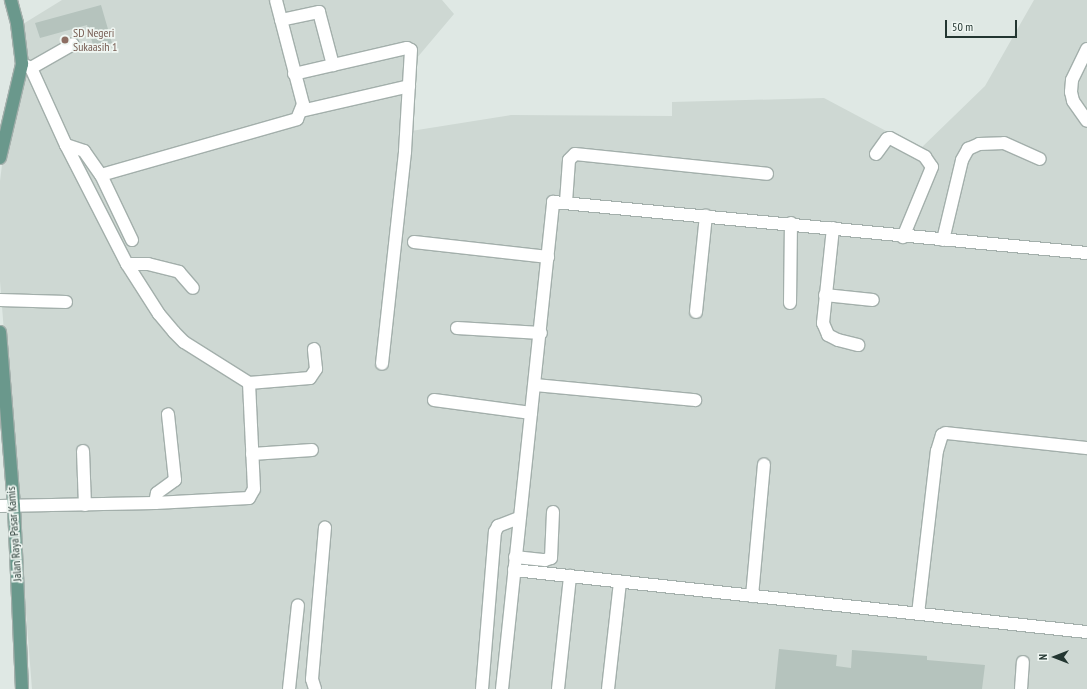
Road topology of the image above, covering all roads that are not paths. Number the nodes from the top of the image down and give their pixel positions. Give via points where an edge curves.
1 (11, 0) edge
2 (276, 0) edge
3 (281, 20) junction
4 (73, 44) dead end
5 (1087, 49) edge
6 (333, 65) junction
7 (26, 66) junction
8 (294, 74) junction
9 (409, 86) junction
10 (302, 111) junction
11 (1087, 121) edge
12 (66, 145) junction
13 (876, 154) dead end
14 (0, 158) edge
15 (1040, 159) dead end
16 (767, 174) dead end
17 (101, 175) junction
18 (566, 202) junction
19 (706, 216) junction
20 (791, 223) junction
21 (833, 228) junction
22 (903, 237) junction
23 (132, 240) dead end
24 (943, 240) junction
25 (414, 242) dead end
26 (1087, 254) edge
27 (548, 257) junction
28 (127, 264) junction
29 (192, 288) dead end
30 (825, 296) junction
31 (0, 300) edge
32 (874, 300) dead end
33 (66, 302) dead end
34 (790, 303) dead end
35 (696, 312) dead end
36 (457, 328) dead end
37 (0, 332) edge
38 (541, 333) junction
39 (858, 344) dead end
40 (314, 349) dead end
41 (382, 364) dead end
42 (249, 383) junction
43 (535, 385) junction
44 (434, 400) dead end
45 (695, 400) dead end
46 (531, 413) junction
47 (168, 414) dead end
48 (3, 428) edge
49 (1087, 448) edge
50 (312, 450) dead end
51 (83, 452) dead end
52 (252, 454) junction
53 (764, 465) dead end
54 (155, 503) junction
55 (85, 504) junction
56 (0, 506) edge
57 (14, 506) junction
58 (553, 512) dead end
59 (519, 518) junction
60 (325, 528) dead end
61 (515, 557) junction
62 (514, 570) junction
63 (570, 576) junction
64 (620, 582) junction
65 (752, 596) junction
66 (298, 605) dead end
67 (918, 614) junction
68 (1087, 632) edge
69 (1023, 662) dead end
70 (22, 689) edge
71 (289, 689) edge
72 (315, 689) edge
73 (482, 689) edge
74 (502, 689) edge
75 (558, 689) edge
76 (608, 689) edge
77 (1021, 689) edge

1 - 7 main road
2 - 3 street
3 - 6 street via 319,12
3 - 8 street
4 - 7 street
5 - 11 street via 1072,80 1071,92 1073,101
6 - 8 street
6 - 9 street via 409,49
7 - 12 street
7 - 14 main road
8 - 10 street via 303,104
9 - 10 street
9 - 41 street via 405,152
10 - 17 street via 298,119
12 - 17 street via 84,151
12 - 28 street
13 - 22 street via 890,138 925,158 932,167
15 - 24 street via 1004,143 979,144 968,149 962,160
16 - 18 street via 575,154 569,160
17 - 23 street
18 - 19 street
18 - 27 street via 555,201 552,204
19 - 20 street
19 - 35 street
20 - 21 street
20 - 34 street
21 - 22 street
21 - 30 street
22 - 24 street
24 - 26 street
25 - 27 street
27 - 38 street
28 - 29 street via 148,264 179,272
28 - 42 street via 159,314 184,342
30 - 32 street
30 - 39 street via 824,330 838,340
31 - 33 street
36 - 38 street
37 - 48 main road, Jalan Raya Pasar Kamis
38 - 43 street
40 - 42 street via 316,369 310,378
42 - 52 street
43 - 45 street
43 - 46 street
44 - 46 street
46 - 59 street
47 - 54 street via 175,480 157,493
48 - 57 main road, Jalan Raya Pasar Kamis
49 - 67 street via 946,433 942,435 937,451
50 - 52 street
51 - 55 street
52 - 54 street via 254,489 249,498
53 - 65 street
54 - 55 street
55 - 57 street
56 - 57 street
57 - 70 main road, Jalan Raya Pasar Kamis
58 - 61 street via 551,558 545,560
59 - 61 street
59 - 73 street via 498,526 495,532
60 - 72 street via 312,679
61 - 62 street
62 - 63 street
62 - 74 street
63 - 64 street
63 - 75 street
64 - 65 street
64 - 76 street
65 - 67 street
66 - 71 street
67 - 68 street
69 - 77 street

